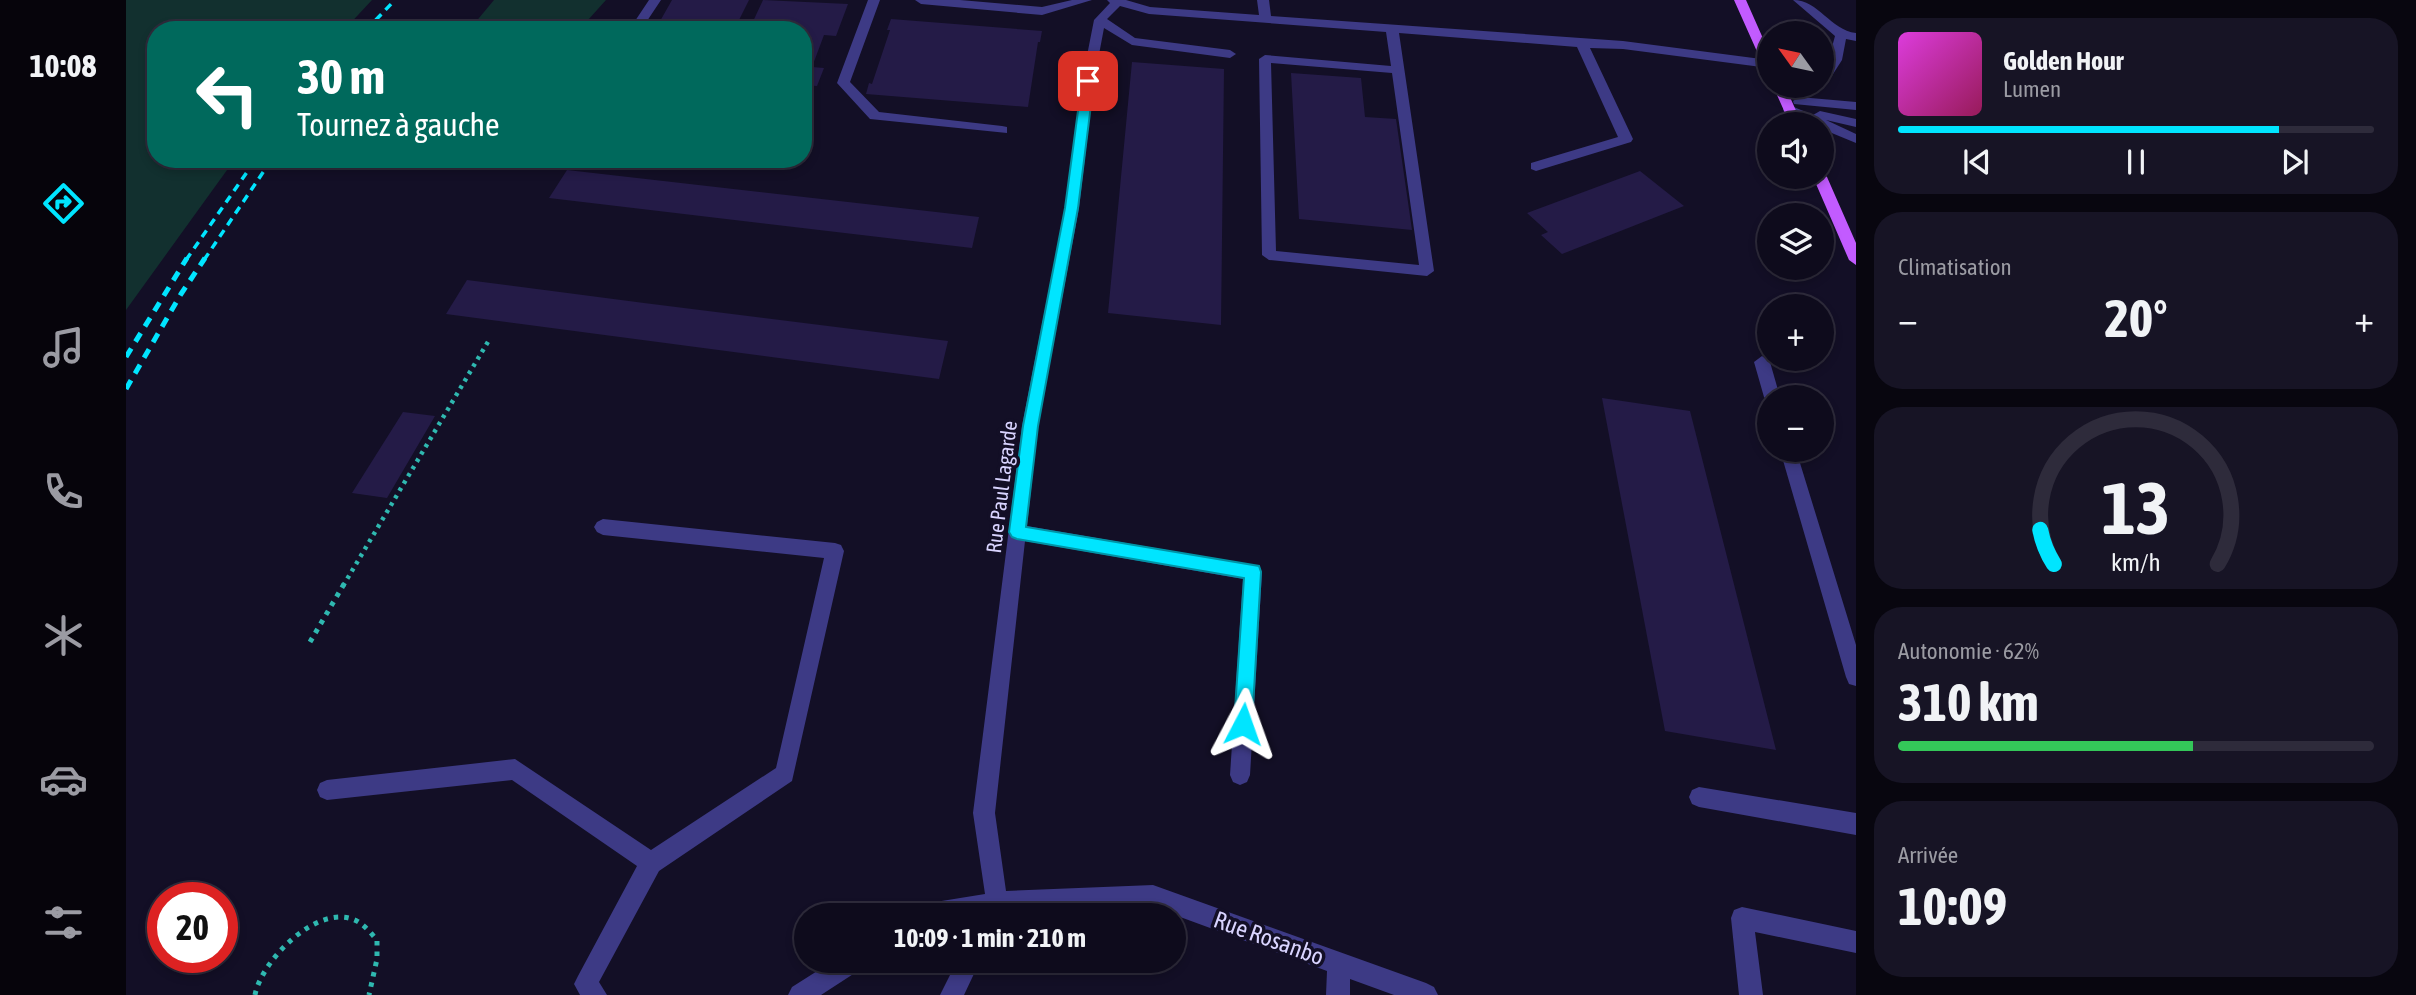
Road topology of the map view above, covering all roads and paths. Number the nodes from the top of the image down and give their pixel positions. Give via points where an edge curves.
1 (655, 0) edge
2 (874, 0) edge
3 (921, 0) edge
4 (1086, 0) edge
5 (1263, 0) edge
6 (1740, 0) edge
7 (1799, 0) edge
8 (1115, 1) edge
9 (1266, 19) junction
10 (1100, 20) junction
11 (641, 21) edge
12 (1392, 29) junction
13 (1842, 35) junction
14 (1856, 37) edge
15 (1757, 38) edge
16 (1582, 44) junction
17 (1230, 54) dead end
18 (1757, 62) edge
19 (1834, 63) edge
20 (1398, 70) junction
21 (1834, 96) edge
22 (1856, 96) edge
23 (1805, 98) edge
24 (1806, 98) edge
25 (1810, 98) edge
26 (1856, 106) edge
27 (1856, 123) edge
28 (1002, 130) dead end
29 (1856, 139) edge
30 (1536, 166) dead end
31 (1825, 189) edge
32 (1856, 260) edge
33 (489, 340) dead end
34 (1792, 462) edge
35 (603, 527) dead end
36 (1017, 532) junction
37 (310, 642) dead end
38 (1856, 677) edge
39 (1240, 775) dead end
40 (327, 790) dead end
41 (1699, 797) dead end
42 (1856, 824) edge
43 (651, 863) junction
44 (993, 903) edge
45 (1067, 903) edge
46 (1172, 903) edge
47 (1186, 908) edge
48 (1856, 943) edge
49 (1339, 963) junction
50 (834, 973) edge
51 (963, 973) edge
52 (255, 995) edge
53 (369, 995) edge
54 (595, 995) edge
55 (800, 995) edge
56 (952, 995) edge
57 (1338, 995) edge
58 (1426, 995) edge
59 (1751, 995) edge

1 - 11 street
2 - 28 street via 843,83 859,100 875,116
3 - 4 street via 1042,11
5 - 9 street
6 - 15 main road
7 - 13 street
8 - 9 street via 1149,10
8 - 10 street
9 - 12 street
10 - 17 street via 1132,41
10 - 36 street, Rue Paul Lagarde via 1072,208 1030,426
12 - 16 street
12 - 20 street
13 - 14 street
13 - 19 street
16 - 18 street
16 - 30 street via 1626,139
20 - 20 street via 1427,271 1269,255 1265,59
21 - 22 street
23 - 29 street
24 - 27 street
25 - 26 street
31 - 32 main road
33 - 37 path
34 - 38 street
35 - 43 street via 835,551 785,774
36 - 39 street via 1253,572
36 - 44 street, Rue Paul Lagarde via 984,813
40 - 43 street via 515,769
41 - 42 street
43 - 54 street via 586,984
45 - 46 street, Rue Rosanbo via 1153,896
47 - 49 street, Rue Rosanbo
48 - 59 street via 1742,918
49 - 57 street
49 - 58 street, Rue Rosanbo
50 - 55 street
51 - 56 street
52 - 53 path via 255,984 289,940 312,926 342,917 362,922 377,940

